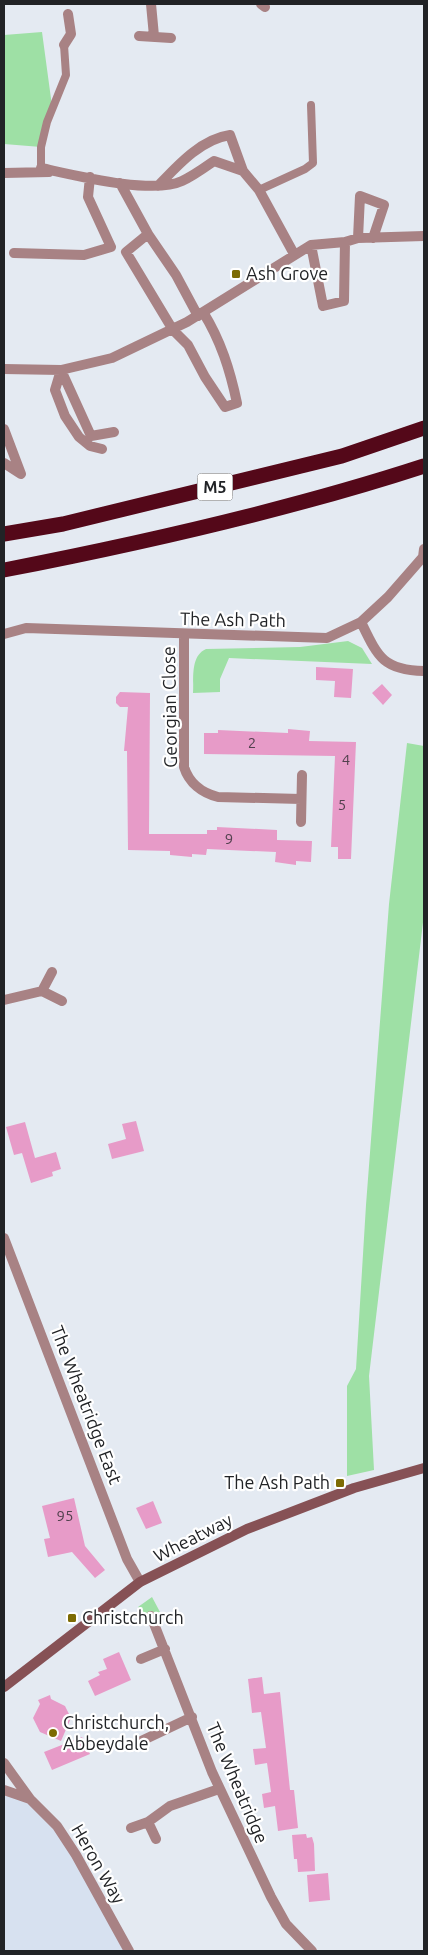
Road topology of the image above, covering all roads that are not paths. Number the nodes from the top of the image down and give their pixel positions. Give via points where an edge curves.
1 (151, 4) edge
2 (68, 14) dead end
3 (139, 36) dead end
4 (154, 36) junction
5 (171, 38) dead end
6 (64, 45) joint
7 (311, 104) dead end
8 (41, 168) joint
9 (242, 171) junction
10 (57, 172) junction
11 (4, 173) edge
12 (90, 177) junction
13 (120, 183) junction
14 (158, 186) junction
15 (259, 190) junction
16 (148, 234) junction
17 (424, 236) edge
18 (358, 238) junction
19 (373, 238) junction
20 (345, 242) junction
21 (311, 245) junction
22 (14, 253) dead end
23 (294, 254) junction
24 (200, 314) junction
25 (173, 330) junction
26 (61, 370) junction
27 (5, 371) edge
28 (424, 428) edge
29 (4, 429) edge
30 (114, 432) dead end
31 (102, 448) dead end
32 (4, 463) edge
33 (424, 466) edge
34 (4, 534) edge
35 (423, 553) edge
36 (4, 570) edge
37 (361, 622) junction
38 (4, 634) edge
39 (184, 635) junction
40 (424, 671) edge
41 (302, 775) dead end
42 (302, 799) junction
43 (301, 822) dead end
44 (52, 972) dead end
45 (42, 991) junction
46 (4, 1000) edge
47 (62, 1001) dead end
48 (4, 1238) edge
49 (424, 1468) edge
50 (140, 1582) junction
51 (151, 1616) dead end
52 (165, 1649) junction
53 (141, 1659) dead end
54 (4, 1686) edge
55 (192, 1717) junction
56 (137, 1743) dead end
57 (4, 1763) edge
58 (219, 1789) junction
59 (4, 1790) edge
60 (30, 1799) junction
61 (148, 1822) junction
62 (131, 1828) dead end
63 (156, 1839) dead end
64 (307, 1950) edge
65 (129, 1951) edge

1 - 4 street
2 - 6 street via 71,34
3 - 4 street
4 - 5 street
6 - 8 lane via 66,75 47,122
7 - 15 lane via 313,163
8 - 10 street
9 - 14 street via 214,161 181,182
9 - 14 street via 230,135 216,137 178,165
9 - 15 street
10 - 11 street
10 - 12 street
12 - 13 street
12 - 22 street via 88,197 111,247 84,255
13 - 14 street
13 - 16 street
15 - 23 street
16 - 24 street
16 - 25 street via 126,252
17 - 19 street
18 - 19 street
18 - 19 street via 360,196 384,205
18 - 20 street
20 - 21 street
20 - 21 street via 344,301 323,306
21 - 23 street
23 - 24 street
24 - 25 street
24 - 25 street via 215,332 230,369 237,403 225,408 188,345
25 - 26 street via 112,358
26 - 27 street
26 - 30 street via 91,436
26 - 31 street via 55,390 65,416 84,442
28 - 34 highway, M5 via 342,456 63,524
29 - 32 street via 21,474
33 - 36 highway, M5 via 350,490 81,555
35 - 37 street, The Ash Path via 388,597
37 - 39 street, The Ash Path via 328,638
37 - 40 street via 386,662 400,669
38 - 39 street, The Ash Path via 26,628
39 - 42 street, Georgian Close via 184,768 190,780 206,793 218,797
41 - 42 street
42 - 43 street
44 - 45 street
45 - 46 street
45 - 47 street
48 - 50 street, The Wheatridge East via 127,1559
49 - 50 street, Wheatway via 354,1488 247,1529
50 - 54 street, Wheatway
51 - 52 street, The Wheatridge
52 - 53 street
52 - 55 street, The Wheatridge
55 - 56 street
55 - 58 street, The Wheatridge
57 - 60 street, Heron Way
58 - 61 street via 170,1806
58 - 64 street, The Wheatridge via 277,1911
59 - 60 street, Heron Way
60 - 65 street, Heron Way via 57,1826 76,1855
61 - 62 street
61 - 63 street

